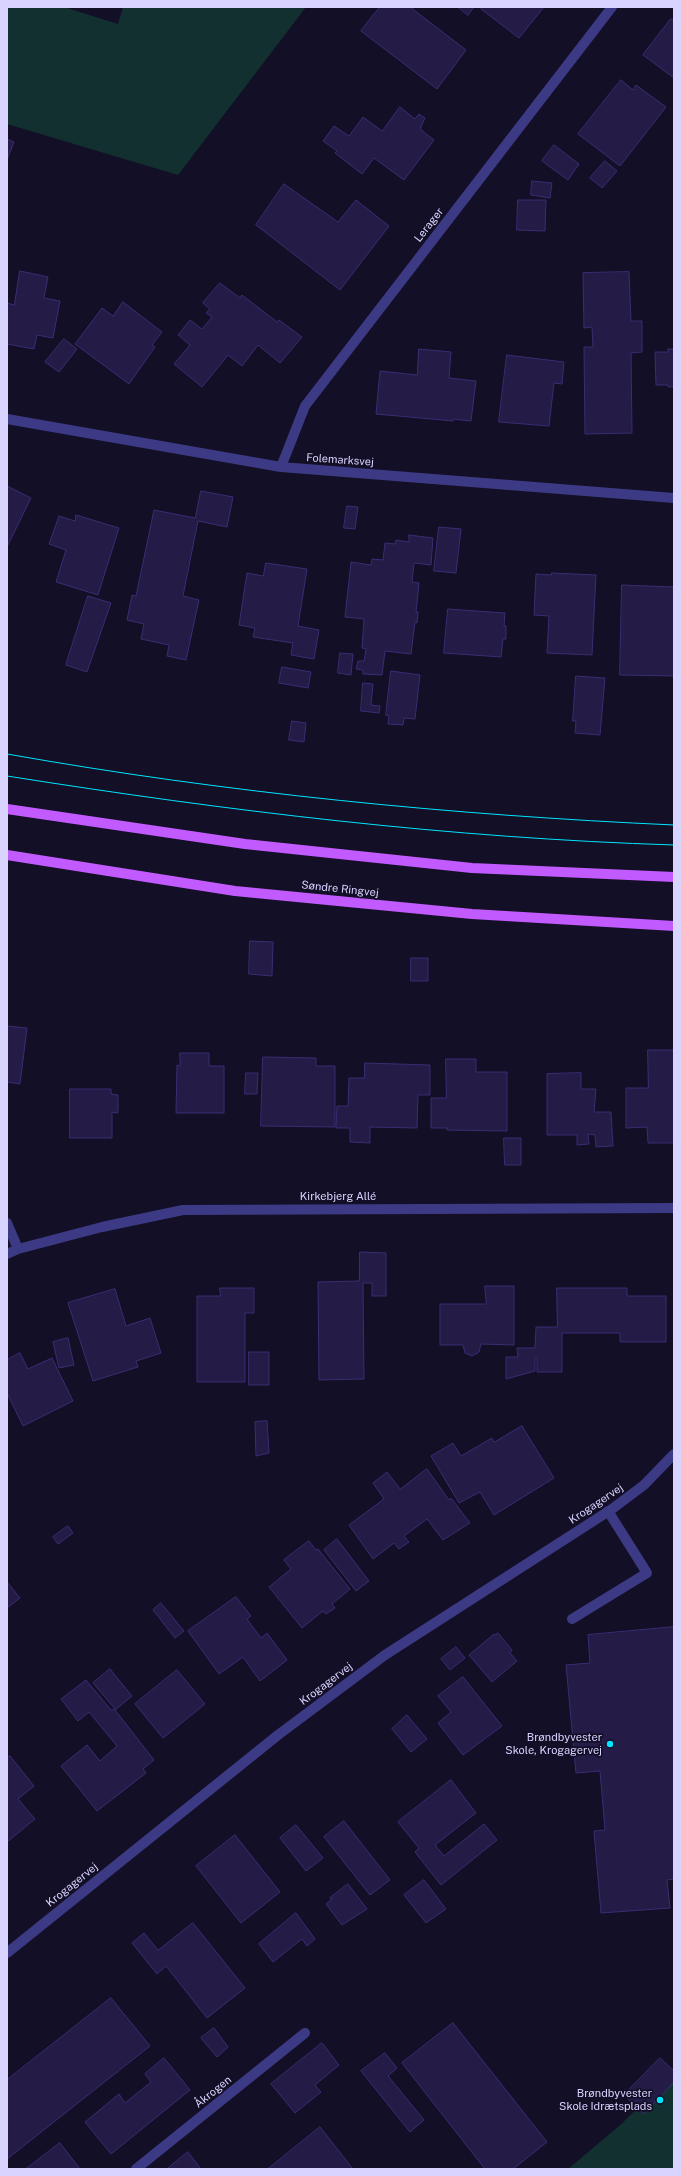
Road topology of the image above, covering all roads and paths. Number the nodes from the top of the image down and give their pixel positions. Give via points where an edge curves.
1 (612, 7) edge
2 (7, 419) edge
3 (281, 467) junction
4 (674, 498) edge
5 (7, 809) edge
6 (7, 855) edge
7 (674, 877) edge
8 (674, 926) edge
9 (674, 1208) edge
10 (7, 1223) edge
11 (18, 1249) junction
12 (7, 1254) edge
13 (674, 1454) edge
14 (608, 1511) junction
15 (572, 1619) dead end
16 (7, 1953) edge
17 (305, 2033) dead end
18 (136, 2169) edge

1 - 3 street, Lerager via 305,406
2 - 3 street, Folemarksvej
3 - 4 street, Folemarksvej
5 - 7 main road via 245,844 457,866
6 - 8 main road, Søndre Ringvej via 235,891 472,914
9 - 11 street, Kirkebjerg Allé via 183,1210 102,1227
10 - 11 street
11 - 12 street, Kirkebjerg Allé
13 - 14 street, Krogagervej via 644,1485
14 - 15 street via 647,1573
14 - 16 street, Krogagervej via 385,1655 273,1739
17 - 18 street, Åkrogen

